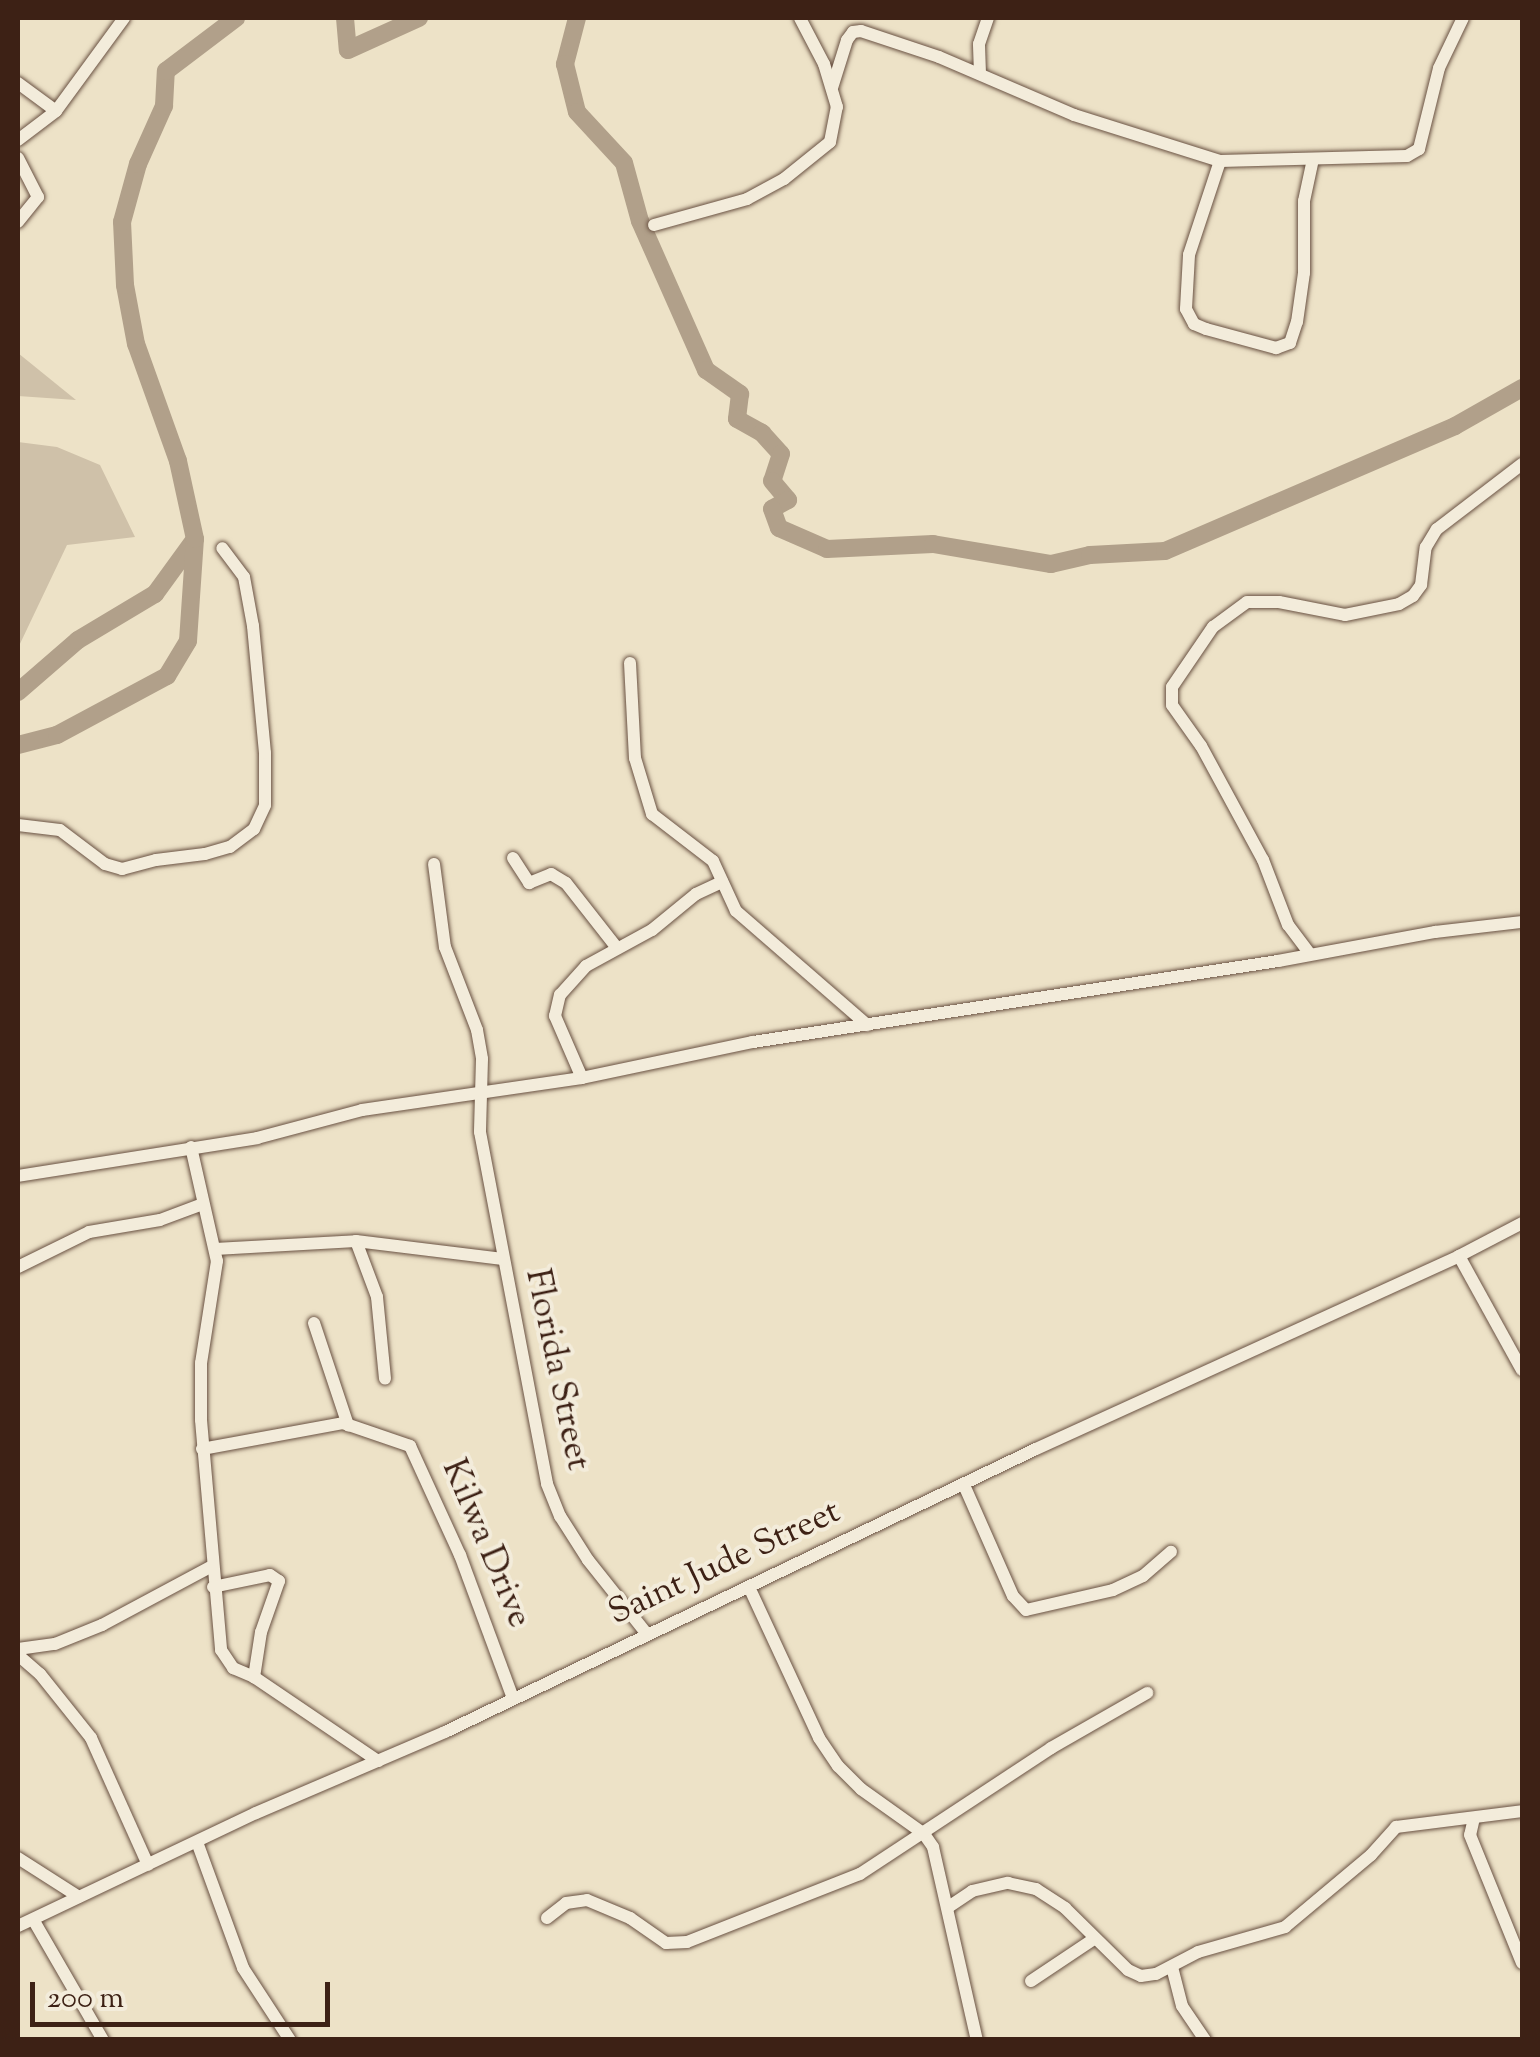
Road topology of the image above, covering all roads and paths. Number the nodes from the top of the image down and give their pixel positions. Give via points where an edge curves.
1 (124, 18) edge
2 (800, 18) edge
3 (988, 18) edge
4 (1463, 18) edge
5 (980, 74) junction
6 (18, 84) edge
7 (832, 88) junction
8 (56, 111) junction
9 (18, 140) edge
10 (18, 158) edge
11 (1313, 159) junction
12 (1220, 160) junction
13 (18, 222) edge
14 (654, 225) dead end
15 (1522, 464) edge
16 (222, 548) dead end
17 (630, 663) dead end
18 (18, 825) edge
19 (513, 858) dead end
20 (434, 864) dead end
21 (722, 882) junction
22 (1522, 922) edge
23 (1288, 925) junction
24 (617, 948) junction
25 (1310, 954) junction
26 (1278, 961) junction
27 (867, 1025) junction
28 (582, 1078) junction
29 (482, 1090) junction
30 (192, 1147) junction
31 (18, 1176) edge
32 (202, 1204) junction
33 (1522, 1223) edge
34 (356, 1240) junction
35 (215, 1249) junction
36 (1459, 1256) junction
37 (503, 1260) junction
38 (18, 1267) edge
39 (314, 1323) dead end
40 (1522, 1370) edge
41 (386, 1379) dead end
42 (348, 1425) junction
43 (202, 1450) junction
44 (964, 1485) junction
45 (1170, 1552) dead end
46 (212, 1566) junction
47 (213, 1587) junction
48 (749, 1587) junction
49 (646, 1634) junction
50 (18, 1652) edge
51 (254, 1676) junction
52 (1148, 1693) dead end
53 (514, 1698) junction
54 (378, 1762) junction
55 (1522, 1811) edge
56 (1474, 1818) junction
57 (924, 1834) junction
58 (198, 1842) junction
59 (18, 1858) edge
60 (148, 1865) junction
61 (79, 1897) junction
62 (950, 1906) junction
63 (547, 1918) dead end
64 (34, 1921) junction
65 (18, 1926) edge
66 (1094, 1939) junction
67 (1522, 1963) edge
68 (1172, 1968) junction
69 (1030, 1981) dead end
70 (103, 2040) edge
71 (290, 2040) edge
72 (977, 2040) edge
73 (1205, 2040) edge

1 - 8 street
2 - 7 street
3 - 5 street via 979,44
4 - 11 street via 1439,68 1420,149 1407,156
5 - 7 street via 853,32
5 - 12 street via 1074,115
6 - 8 street
7 - 14 street via 836,128 818,154 747,199
8 - 9 street
10 - 13 street via 38,197
11 - 12 street
11 - 12 street via 1304,201 1300,308 1290,343 1276,348 1194,324 1186,308 1188,256
15 - 23 street via 1437,529 1414,596 1345,614 1248,602 1214,627 1172,688 1172,705 1263,860
16 - 18 street via 244,577 253,626 265,753 265,805 254,830 205,854 122,870 60,830
17 - 21 street via 630,720 645,802 713,861
19 - 24 street via 529,883 551,874 566,883
20 - 29 street, Florida Street via 446,947 478,1030
21 - 24 street
21 - 27 street via 736,912
22 - 25 street
23 - 25 street
23 - 26 street
24 - 28 street via 586,966 555,1005
25 - 26 street
26 - 27 street
27 - 28 street
28 - 29 street
29 - 30 street
29 - 37 street, Florida Street via 480,1132
30 - 31 street
30 - 32 street
32 - 35 street
32 - 38 street via 160,1220 89,1232
33 - 36 street, Saint Jude Street
34 - 35 street
34 - 37 street
34 - 41 street via 377,1297
35 - 43 street via 201,1363
36 - 40 street
36 - 44 street, Saint Jude Street
37 - 49 street, Florida Street via 547,1484 588,1560
39 - 42 street
42 - 43 street, Kilwa Drive
42 - 53 street, Kilwa Drive via 404,1442 414,1453
43 - 46 street
44 - 45 street via 1013,1596 1026,1610 1113,1590 1144,1576
44 - 48 street, Saint Jude Street
46 - 47 street
46 - 50 street via 122,1617
47 - 51 street via 221,1650 233,1668
47 - 51 street via 270,1575 279,1581
48 - 49 street, Saint Jude Street
48 - 57 street via 838,1766
49 - 53 street, Saint Jude Street
50 - 60 street via 91,1738
51 - 54 street
52 - 57 street
53 - 54 street, Saint Jude Street
54 - 58 street, Saint Jude Street
55 - 56 street
56 - 67 street via 1473,1842
56 - 68 street via 1396,1827 1285,1926 1198,1952
57 - 62 street
57 - 63 street via 860,1874 673,1946 587,1900
58 - 60 street, Saint Jude Street
58 - 71 street via 242,1968
59 - 61 street
60 - 61 street, Saint Jude Street
61 - 64 street, Saint Jude Street
62 - 66 street via 972,1891 1008,1884 1036,1890
62 - 72 street
64 - 65 street, Saint Jude Street
64 - 70 street
66 - 68 street via 1142,1976
66 - 69 street
68 - 73 street via 1182,2006

